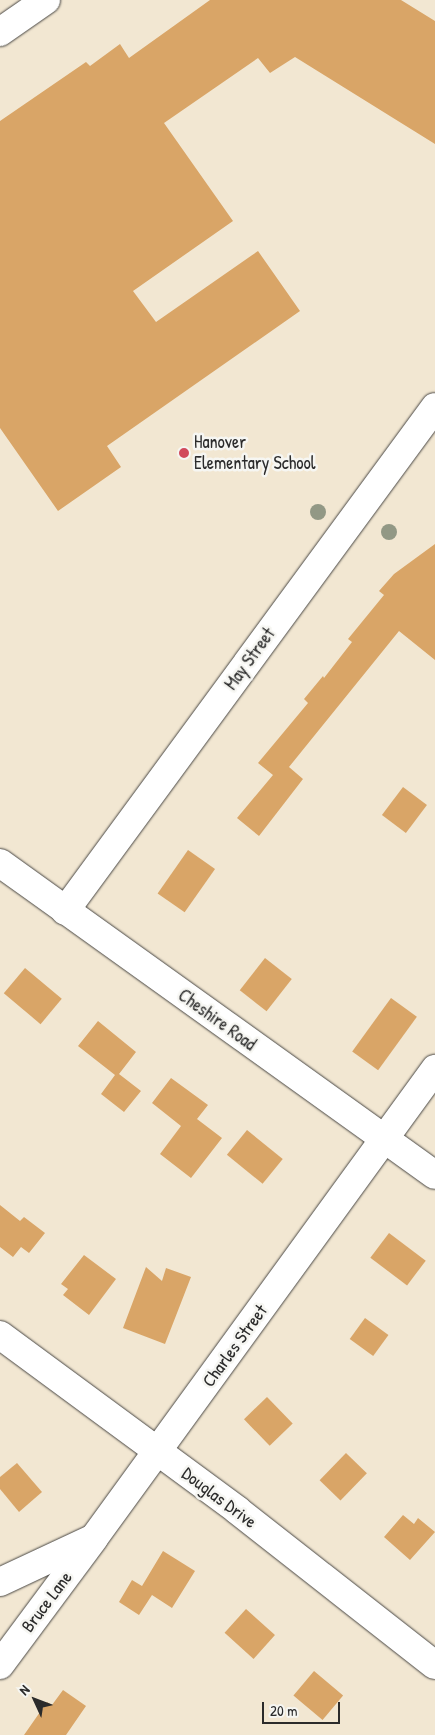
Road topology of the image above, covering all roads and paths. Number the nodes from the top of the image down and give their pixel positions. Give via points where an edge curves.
1 (46, 0) edge
2 (0, 32) edge
3 (435, 408) edge
4 (0, 863) edge
5 (65, 911) junction
6 (435, 1069) edge
7 (384, 1139) junction
8 (435, 1175) edge
9 (0, 1336) edge
10 (158, 1452) junction
11 (94, 1538) junction
12 (0, 1582) edge
13 (0, 1665) edge
14 (435, 1665) edge

1 - 2 street
3 - 5 street, May Street
4 - 5 street, Cheshire Road
5 - 7 street, Cheshire Road
6 - 7 street, Charles Street
7 - 8 street, Cheshire Road
7 - 10 street, Charles Street
9 - 10 street, Douglas Drive
10 - 11 street, Charles Street
10 - 14 street, Douglas Drive
11 - 12 street, Charles Street
11 - 13 street, Bruce Lane

